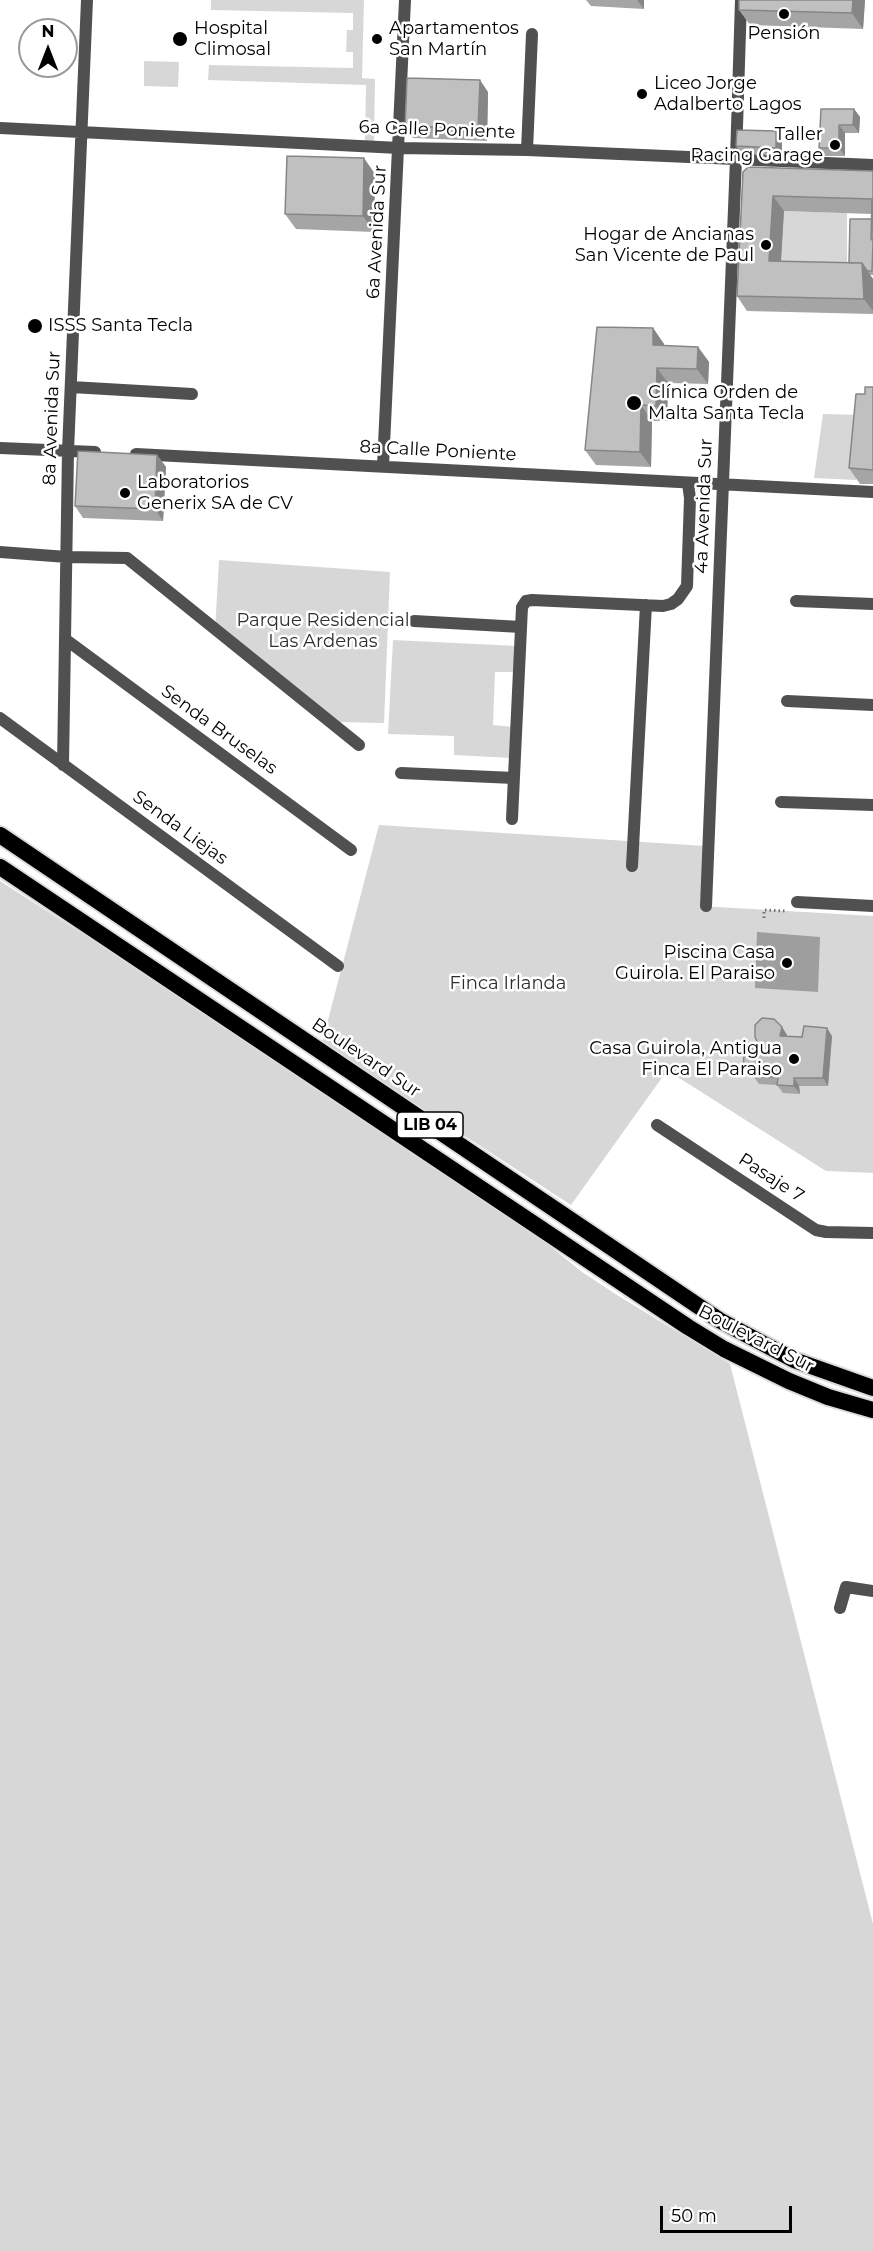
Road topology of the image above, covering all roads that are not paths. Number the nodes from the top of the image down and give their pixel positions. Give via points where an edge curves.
1 (87, 0) edge
2 (405, 0) edge
3 (741, 0) edge
4 (532, 34) dead end
5 (0, 128) edge
6 (82, 131) junction
7 (399, 148) junction
8 (527, 150) junction
9 (736, 159) junction
10 (873, 165) edge
11 (71, 387) junction
12 (192, 394) dead end
13 (0, 448) edge
14 (68, 451) junction
15 (103, 453) edge
16 (126, 454) edge
17 (384, 466) junction
18 (688, 484) junction
19 (722, 486) junction
20 (873, 492) edge
21 (0, 552) edge
22 (67, 557) junction
23 (796, 601) dead end
24 (873, 604) edge
25 (646, 605) junction
26 (414, 621) dead end
27 (521, 627) junction
28 (65, 639) junction
29 (788, 701) dead end
30 (873, 705) edge
31 (0, 718) edge
32 (359, 745) dead end
33 (63, 765) junction
34 (401, 773) dead end
35 (514, 777) junction
36 (782, 802) dead end
37 (873, 805) edge
38 (512, 819) dead end
39 (0, 835) edge
40 (351, 850) dead end
41 (632, 866) dead end
42 (0, 867) edge
43 (797, 902) dead end
44 (705, 906) dead end
45 (873, 906) edge
46 (338, 966) dead end
47 (657, 1125) dead end
48 (873, 1233) edge
49 (873, 1388) edge
50 (873, 1410) edge
51 (873, 1591) edge
52 (840, 1608) dead end

1 - 6 street, 8a Avenida Sur
2 - 7 street, 6a Avenida Sur
3 - 9 street, 4a Avenida Sur
4 - 8 street
5 - 6 street, 6a Calle Poniente
6 - 7 street, 6a Calle Poniente
6 - 11 street, 8a Avenida Sur
7 - 8 street, 6a Calle Poniente
7 - 17 street, 6a Avenida Sur
8 - 9 street, 6a Calle Poniente
9 - 10 street, 6a Calle Poniente
9 - 19 street, 4a Avenida Sur
11 - 12 street
11 - 14 street, 8a Avenida Sur
13 - 14 street
14 - 15 street
14 - 22 street, 8a Avenida Sur
16 - 17 street, 8a Calle Poniente
17 - 18 street, 8a Calle Poniente
18 - 19 street, 8a Calle Poniente
18 - 25 street via 687,586 671,604
19 - 20 street, 8a Calle Poniente
19 - 44 street, 4a Avenida Sur
21 - 22 street
22 - 28 street, 8a Avenida Sur
22 - 32 street via 127,558
23 - 24 street
25 - 27 street via 526,601
25 - 41 street
26 - 27 street
27 - 35 street
28 - 33 street, 8a Avenida Sur
28 - 40 street, Senda Bruselas
29 - 30 street
31 - 33 street, Senda Liejas
33 - 46 street, Senda Liejas
34 - 35 street
35 - 38 street
36 - 37 street
39 - 49 highway, Boulevard Sur / LIB 04 via 719,1320 794,1360
42 - 50 highway, Boulevard Sur / LIB 04 via 688,1328 789,1380
43 - 45 street
47 - 48 street, Pasaje 7 via 816,1230
51 - 52 street via 846,1587

